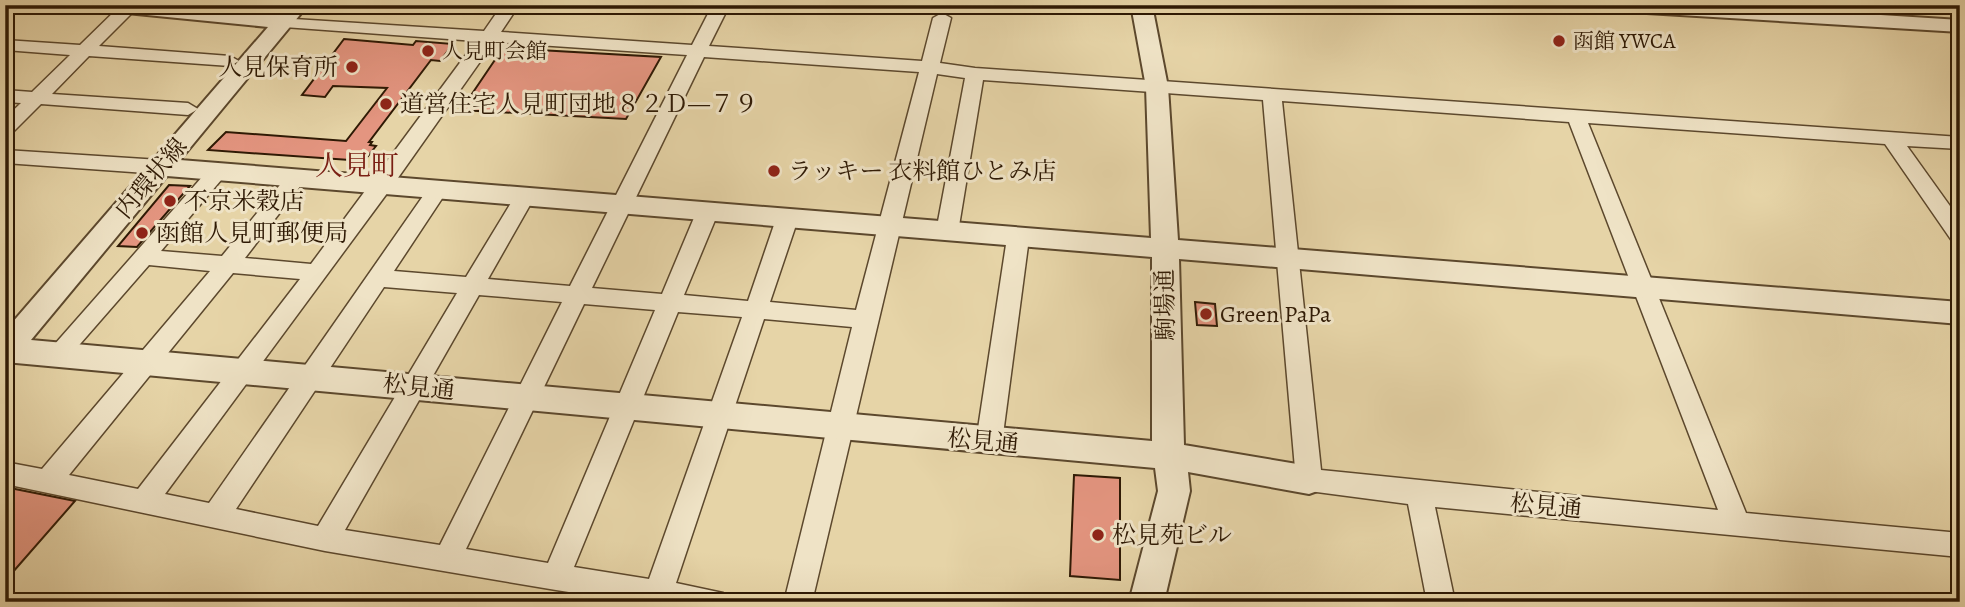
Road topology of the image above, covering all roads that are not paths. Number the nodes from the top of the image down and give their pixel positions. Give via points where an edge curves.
1 (106, 5) edge
2 (511, 5) edge
3 (1140, 5) edge
4 (1612, 5) edge
5 (129, 7) edge
6 (718, 9) dead end
7 (282, 13) edge
8 (942, 18) dead end
9 (1960, 26) edge
10 (487, 37) junction
11 (5, 46) edge
12 (83, 51) junction
13 (698, 52) junction
14 (230, 61) junction
15 (930, 67) junction
16 (975, 74) junction
17 (1157, 87) junction
18 (1272, 95) junction
19 (5, 96) edge
20 (36, 99) junction
21 (188, 109) junction
22 (1576, 116) junction
23 (5, 129) edge
24 (1891, 138) junction
25 (1960, 143) edge
26 (5, 156) edge
27 (149, 167) junction
28 (217, 173) junction
29 (295, 180) junction
30 (381, 187) junction
31 (437, 191) junction
32 (524, 198) junction
33 (621, 205) junction
34 (707, 213) junction
35 (787, 219) junction
36 (888, 227) junction
37 (947, 232) junction
38 (1960, 236) edge
39 (1018, 238) junction
40 (1164, 250) junction
41 (144, 257) junction
42 (1288, 258) junction
43 (228, 264) junction
44 (316, 272) junction
45 (377, 278) junction
46 (472, 285) junction
47 (1644, 287) junction
48 (578, 295) junction
49 (670, 303) junction
50 (757, 310) junction
51 (1960, 313) edge
52 (865, 320) junction
53 (6, 342) edge
54 (59, 353) junction
55 (150, 362) junction
56 (243, 370) junction
57 (309, 376) junction
58 (413, 387) junction
59 (526, 398) junction
60 (628, 406) junction
61 (718, 415) junction
62 (840, 428) junction
63 (989, 442) junction
64 (1170, 456) junction
65 (5, 473) edge
66 (1309, 480) junction
67 (47, 482) junction
68 (1419, 494) junction
69 (144, 502) junction
70 (215, 517) junction
71 (1736, 522) junction
72 (325, 539) junction
73 (1960, 545) edge
74 (447, 559) junction
75 (556, 577) junction
76 (659, 594) junction
77 (713, 602) edge
78 (798, 602) edge
79 (1146, 602) edge
80 (1441, 602) edge

1 - 5 street
2 - 10 street
3 - 17 street, 駒場通
4 - 9 street
5 - 7 street
5 - 12 street
6 - 13 street
7 - 10 street
7 - 14 street, 内環状線
7 - 27 street, 内環状線
8 - 15 street
10 - 13 street
10 - 30 street
11 - 12 street
12 - 14 street
12 - 20 street
13 - 15 street
13 - 33 street
14 - 21 street, 内環状線
15 - 16 street
15 - 36 street
16 - 17 street
16 - 37 street
17 - 18 street
17 - 40 street, 駒場通
18 - 22 street
18 - 42 street
19 - 20 street
20 - 21 street
20 - 23 street
21 - 27 street, 内環状線
22 - 24 street
22 - 47 street
24 - 25 street
24 - 38 street
26 - 27 street
27 - 28 street
27 - 53 street, 内環状線
28 - 29 street
28 - 41 street
29 - 30 street
29 - 43 street
30 - 31 street
30 - 44 street
31 - 32 street
31 - 45 street
32 - 33 street
32 - 46 street
33 - 34 street
33 - 48 street
34 - 35 street
34 - 49 street
35 - 36 street
35 - 50 street
36 - 37 street
36 - 52 street
37 - 39 street
39 - 40 street
39 - 63 street
40 - 42 street
40 - 64 street, 駒場通
41 - 43 street
41 - 54 street
42 - 47 street
42 - 66 street
43 - 44 street
43 - 55 street
44 - 56 street
45 - 46 street
45 - 57 street
46 - 48 street
46 - 58 street
47 - 51 street
47 - 71 street
48 - 49 street
48 - 59 street
49 - 50 street
49 - 60 street
50 - 52 street
50 - 61 street
52 - 62 street
53 - 54 street, 松見通
54 - 55 street, 松見通
55 - 56 street, 松見通
55 - 67 street
56 - 57 street, 松見通
56 - 69 street
57 - 58 street, 松見通
57 - 70 street
58 - 59 street, 松見通
58 - 72 street
59 - 60 street, 松見通
59 - 74 street
60 - 61 street, 松見通
60 - 75 street
61 - 62 street, 松見通
61 - 76 street
62 - 63 street, 松見通
62 - 78 street
63 - 64 street, 松見通
64 - 66 street, 松見通
64 - 79 street, 駒場通 via 1174,491
65 - 67 street
66 - 68 street, 松見通
67 - 69 street
68 - 71 street, 松見通
68 - 80 street
69 - 70 street
70 - 72 street
71 - 73 street, 松見通
72 - 74 street
74 - 75 street
75 - 76 street
76 - 77 street

